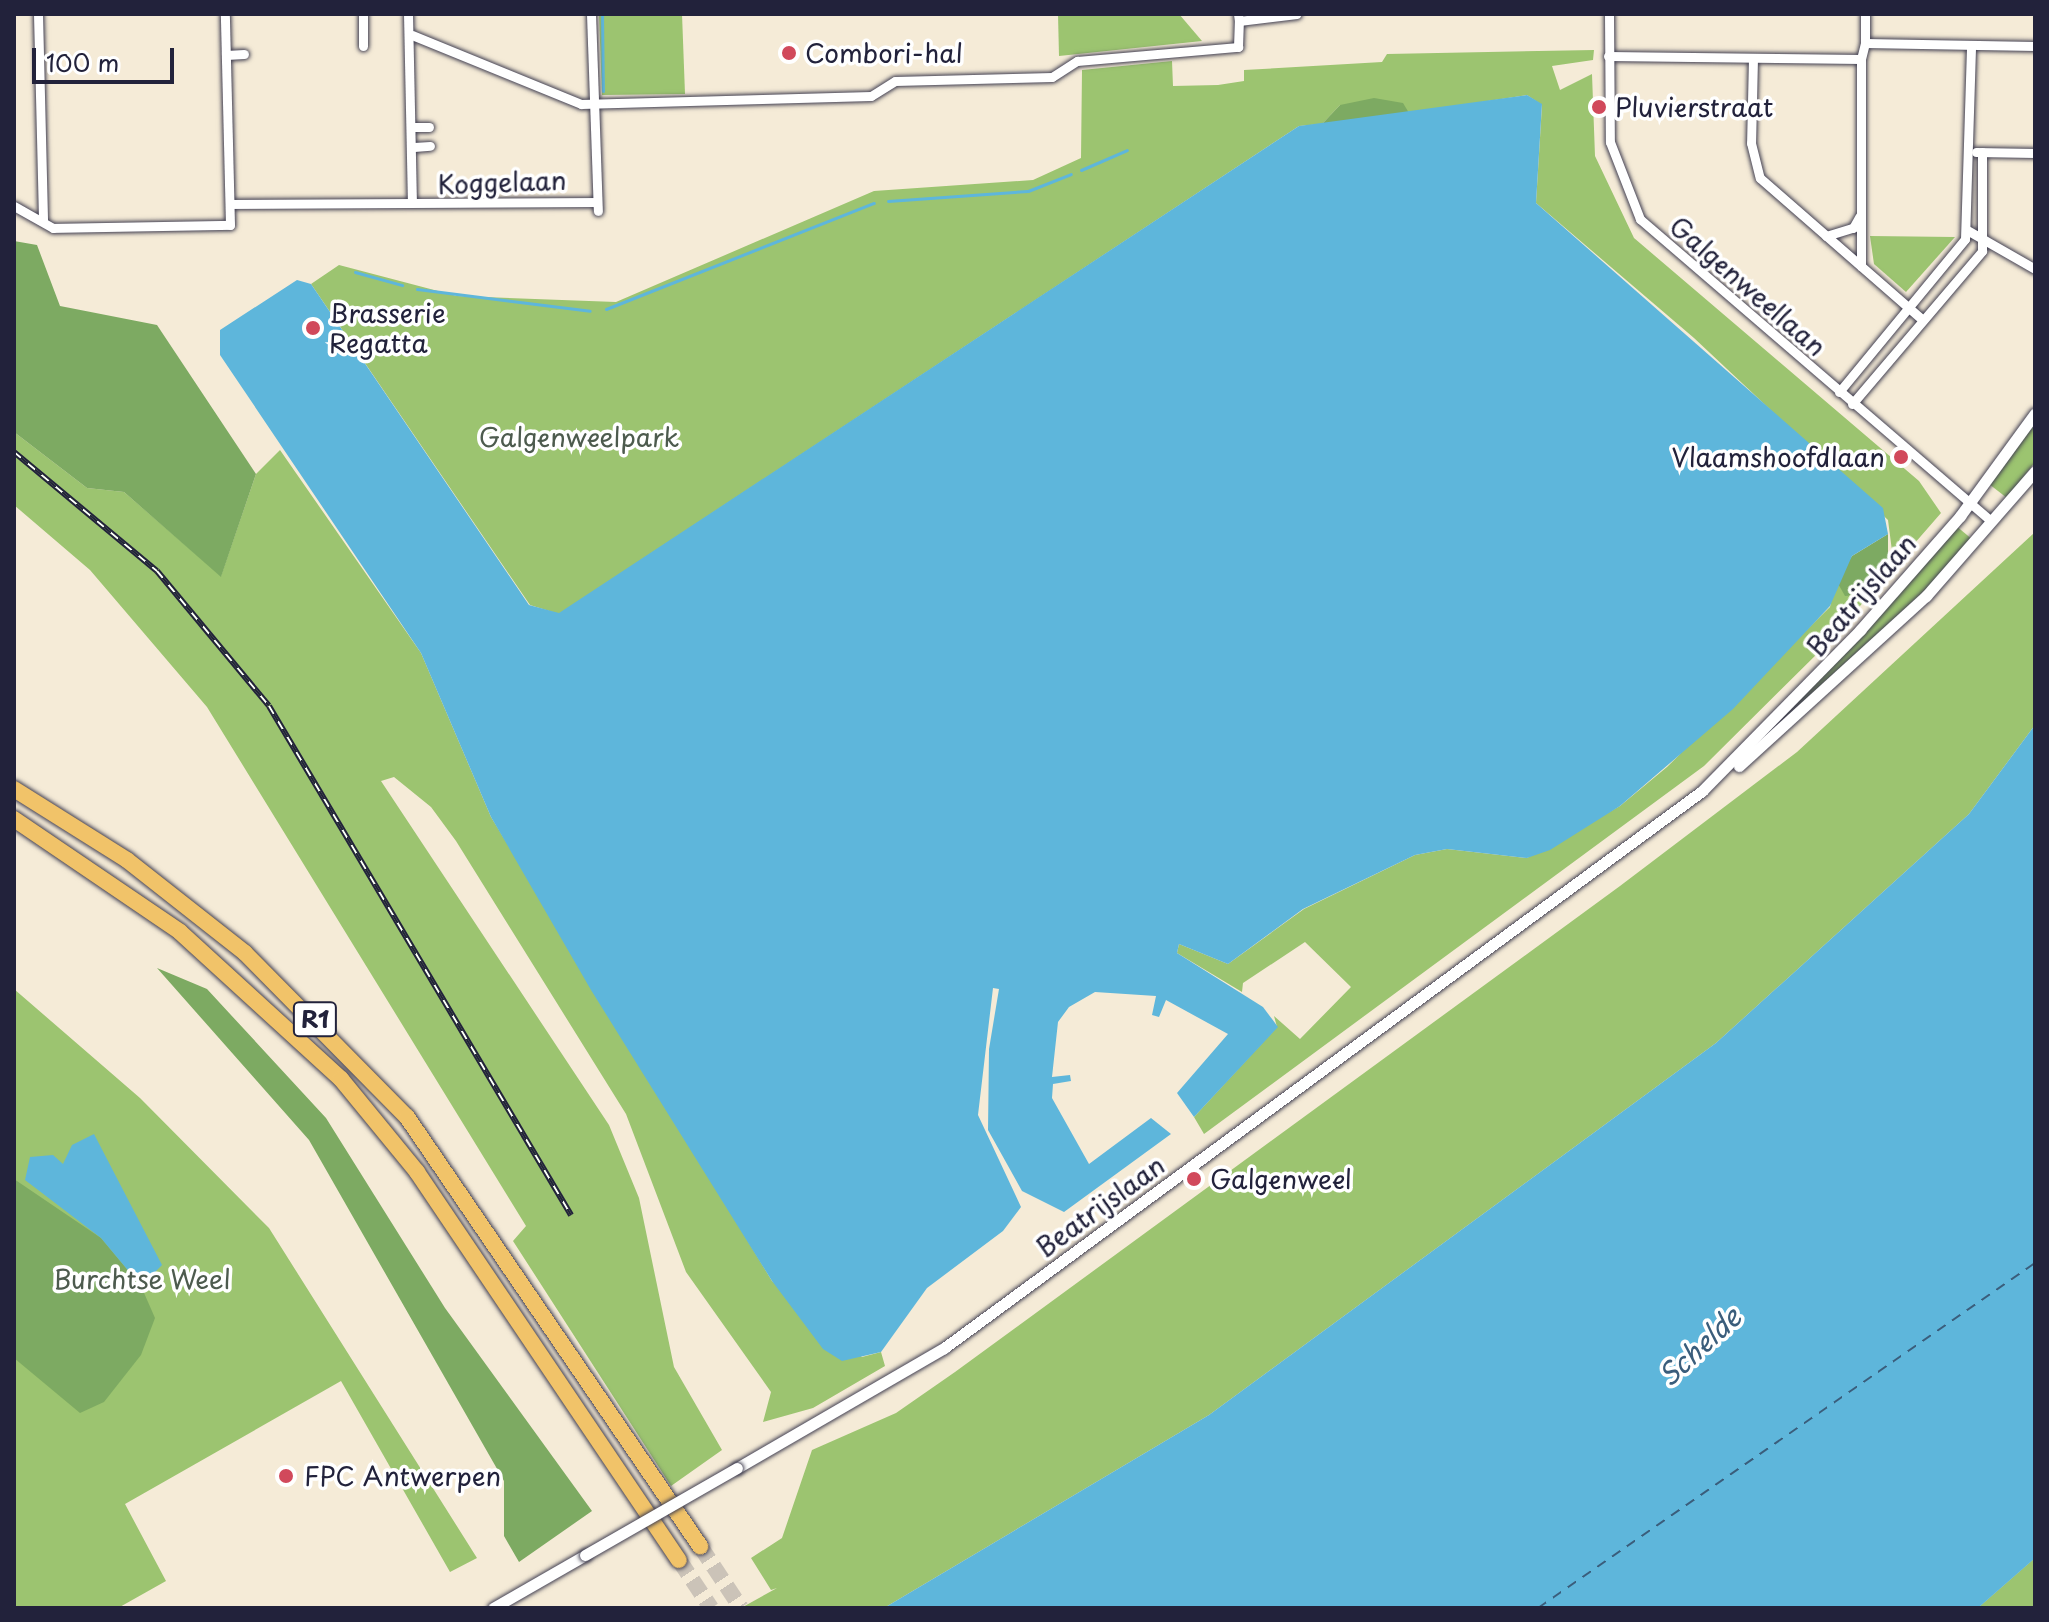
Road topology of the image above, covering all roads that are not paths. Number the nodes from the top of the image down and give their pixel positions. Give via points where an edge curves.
1 (38, 14) edge
2 (225, 14) edge
3 (363, 14) edge
4 (408, 14) edge
5 (591, 14) edge
6 (1297, 14) edge
7 (1609, 14) edge
8 (1865, 14) edge
9 (1239, 17) edge
10 (412, 35) junction
11 (1865, 43) junction
12 (1971, 45) junction
13 (363, 46) dead end
14 (2035, 46) edge
15 (244, 54) dead end
16 (226, 55) junction
17 (1608, 56) junction
18 (1753, 58) junction
19 (1861, 59) junction
20 (593, 103) junction
21 (429, 127) dead end
22 (402, 137) dead end
23 (413, 137) junction
24 (430, 146) dead end
25 (1969, 152) junction
26 (1982, 152) junction
27 (2035, 153) edge
28 (412, 202) junction
29 (230, 204) junction
30 (14, 206) edge
31 (1861, 214) junction
32 (43, 220) junction
33 (1967, 230) junction
34 (1826, 236) junction
35 (1985, 238) junction
36 (1861, 266) junction
37 (2035, 269) edge
38 (1910, 309) junction
39 (1923, 320) junction
40 (1839, 392) junction
41 (1852, 404) junction
42 (2035, 413) edge
43 (2035, 471) edge
44 (1969, 503) junction
45 (1991, 521) junction
46 (14, 789) edge
47 (1702, 791) junction
48 (17, 822) edge
49 (700, 1546) tunnel mouth
50 (679, 1560) tunnel mouth
51 (493, 1608) edge

1 - 32 street
2 - 16 street
3 - 13 street
4 - 10 street
5 - 20 street
6 - 9 street
7 - 17 street, Galgenweellaan
8 - 11 street
9 - 20 street via 1238,47 1077,61 1052,77 895,81 871,96
10 - 20 street
10 - 23 street
11 - 12 street
11 - 19 street
12 - 14 street
12 - 25 street
15 - 16 street
16 - 29 street
17 - 18 street
17 - 40 street, Galgenweellaan via 1614,162 1640,219
18 - 19 street
18 - 34 street via 1753,162 1770,190
19 - 31 street
20 - 28 street, Koggelaan via 596,206
21 - 23 street
22 - 23 street
23 - 24 street
23 - 28 street
25 - 26 street
25 - 33 street
26 - 27 street
26 - 35 street
28 - 29 street, Koggelaan
29 - 32 street via 230,225 53,228
30 - 32 street
31 - 34 street via 1853,228
31 - 36 street
33 - 35 street
33 - 38 street
34 - 36 street
35 - 37 street
35 - 39 street
36 - 38 street
38 - 39 street
38 - 40 street
39 - 41 street
40 - 41 street, Galgenweellaan
41 - 44 street, Galgenweellaan
42 - 44 street, Beatrijslaan
43 - 45 street, Beatrijslaan
44 - 45 street, Galgenweellaan
44 - 47 street, Beatrijslaan via 1808,688
45 - 47 street, Beatrijslaan via 1844,679
46 - 49 highway, R1 via 127,860 245,953 407,1117
47 - 51 street, Beatrijslaan, bridge via 944,1348
48 - 50 highway, R1 via 172,925 341,1079 417,1172

